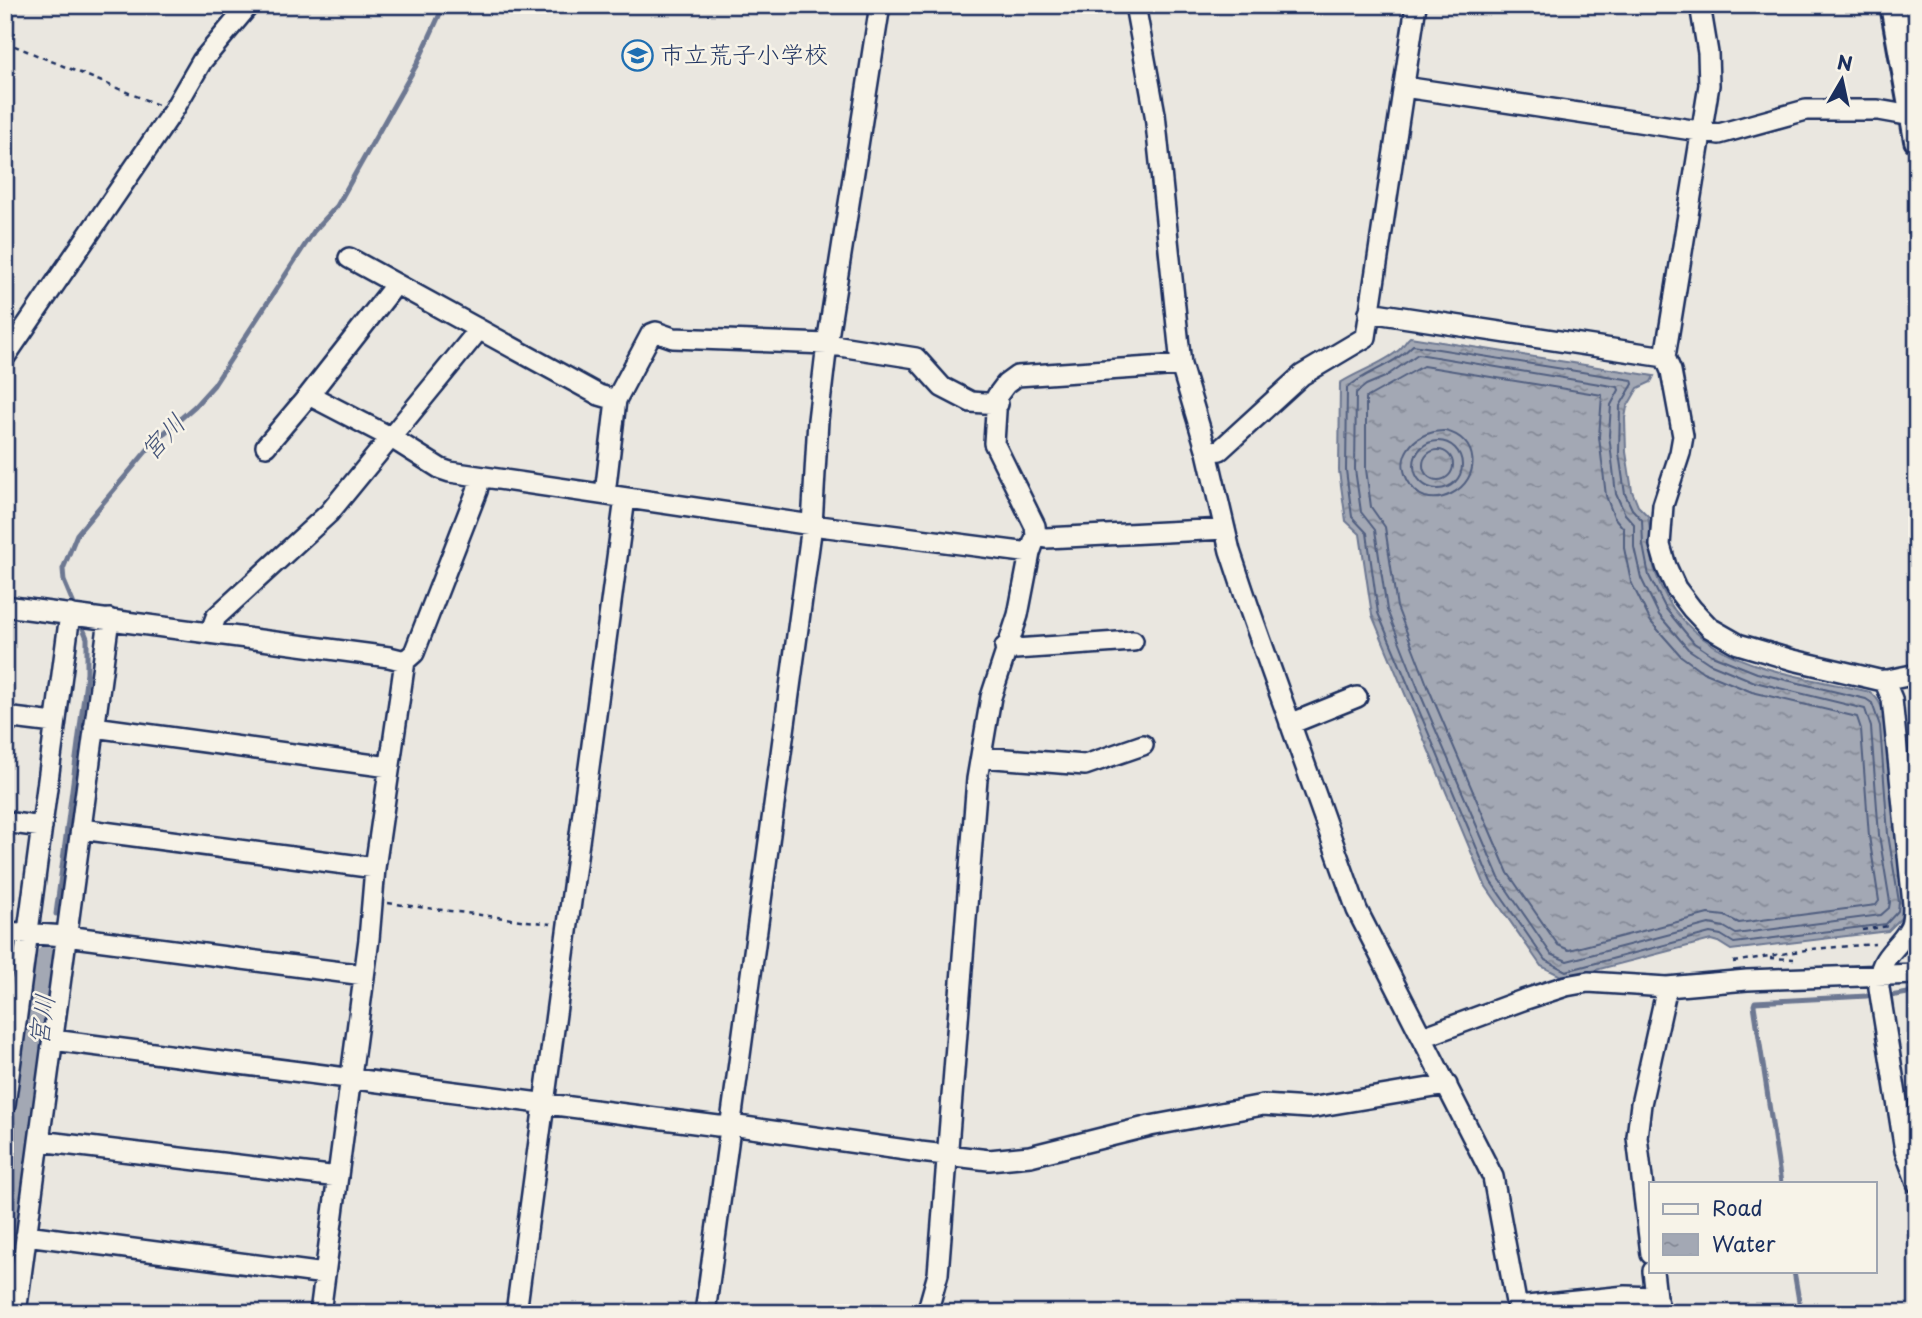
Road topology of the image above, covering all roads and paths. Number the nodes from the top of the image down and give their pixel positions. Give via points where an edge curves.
1 (249, 5) edge
2 (880, 5) edge
3 (1135, 5) edge
4 (1416, 5) edge
5 (1700, 5) edge
6 (1893, 5) edge
7 (5, 42) edge
8 (1404, 86) junction
9 (173, 111) junction
10 (1915, 128) edge
11 (1702, 132) junction
12 (349, 258) dead end
13 (396, 284) junction
14 (1369, 312) junction
15 (477, 328) junction
16 (827, 344) junction
17 (5, 357) edge
18 (1665, 357) junction
19 (1181, 365) junction
20 (309, 395) junction
21 (616, 400) junction
22 (998, 404) junction
23 (390, 437) junction
24 (265, 446) dead end
25 (1207, 452) junction
26 (480, 478) junction
27 (605, 494) junction
28 (625, 498) junction
29 (812, 525) junction
30 (1225, 529) junction
31 (1033, 544) junction
32 (5, 606) edge
33 (70, 614) junction
34 (109, 620) junction
35 (210, 633) junction
36 (1133, 640) dead end
37 (1005, 647) junction
38 (405, 661) junction
39 (1917, 674) edge
40 (1884, 680) junction
41 (1357, 697) dead end
42 (5, 717) edge
43 (54, 723) junction
44 (1290, 724) junction
45 (94, 727) junction
46 (1143, 745) dead end
47 (981, 757) junction
48 (389, 767) junction
49 (5, 822) edge
50 (42, 827) junction
51 (81, 829) junction
52 (375, 868) junction
53 (372, 901) junction
54 (568, 926) junction
55 (1862, 930) dead end
56 (5, 932) edge
57 (27, 935) junction
58 (66, 936) junction
59 (1897, 942) junction
60 (1722, 964) dead end
61 (1917, 974) edge
62 (364, 975) junction
63 (1879, 976) junction
64 (1667, 988) junction
65 (1423, 1037) junction
66 (10, 1039) edge
67 (52, 1040) junction
68 (350, 1080) junction
69 (1447, 1085) junction
70 (5, 1105) edge
71 (545, 1105) junction
72 (731, 1125) junction
73 (39, 1141) junction
74 (947, 1156) junction
75 (338, 1177) junction
76 (1917, 1183) edge
77 (26, 1236) junction
78 (1649, 1237) edge
79 (1653, 1272) edge
80 (325, 1274) junction
81 (1658, 1305) edge
82 (1518, 1310) edge
83 (16, 1313) edge
84 (320, 1313) edge
85 (516, 1313) edge
86 (705, 1313) edge
87 (927, 1313) edge

1 - 9 street via 202,61
2 - 16 street
3 - 19 street via 1156,114
4 - 8 street
5 - 11 street via 1709,70
6 - 10 main road
7 - 9 path
8 - 11 street
8 - 14 street
9 - 17 street
10 - 11 street via 1878,110 1806,110 1718,134
11 - 18 street
12 - 13 street
13 - 15 street
13 - 20 street
14 - 18 street
14 - 25 street via 1366,337 1312,367 1220,450
15 - 21 street
15 - 23 street
16 - 21 street via 673,338 656,332
16 - 22 street via 916,358 942,387 971,402
16 - 29 street
18 - 40 street via 1683,436 1663,505 1660,545 1676,587 1710,628 1738,644
19 - 22 street via 1017,376 997,396
19 - 25 street
20 - 23 street
20 - 24 street
21 - 27 street
22 - 31 street via 994,443 1034,526
23 - 26 street via 440,469
23 - 35 street via 329,513 216,617
25 - 30 street
26 - 27 street
26 - 38 street via 414,653
27 - 28 street
28 - 29 street
28 - 54 street
29 - 31 street
29 - 72 street
30 - 31 street via 1046,538
30 - 44 street
31 - 37 street via 1018,615
32 - 33 street
33 - 34 street
33 - 43 street
34 - 35 street
34 - 45 street
35 - 38 street
36 - 37 street
37 - 47 street
38 - 48 street
39 - 40 street
40 - 59 street via 1892,698 1913,904 1911,926
41 - 44 street
42 - 43 street
43 - 50 street
44 - 65 street via 1357,910
45 - 48 street
45 - 51 street
46 - 47 street via 1084,765
47 - 74 street
48 - 52 street
49 - 50 street
50 - 57 street
51 - 52 street
51 - 58 street
52 - 53 street
53 - 54 path
53 - 62 street
54 - 71 street
55 - 59 path via 1894,925
56 - 57 street
57 - 58 street
57 - 66 street
58 - 62 street
58 - 67 street
59 - 60 path via 1812,949
59 - 63 street
61 - 63 street
62 - 68 street
63 - 64 street via 1747,979
63 - 76 street via 1905,1151
64 - 65 street via 1588,982 1566,986
64 - 78 street via 1637,1136
65 - 69 street
66 - 70 street
67 - 68 street
67 - 73 street
68 - 71 street
68 - 75 street
69 - 74 street via 1309,1108 1263,1105 1150,1126 1030,1156 989,1160
69 - 82 street via 1493,1177
71 - 72 street
71 - 85 street
72 - 74 street
72 - 86 street
73 - 75 street
73 - 77 street
74 - 87 street via 938,1274
75 - 80 street
77 - 80 street
77 - 83 street
79 - 81 street
80 - 84 street
81 - 82 street via 1626,1296

